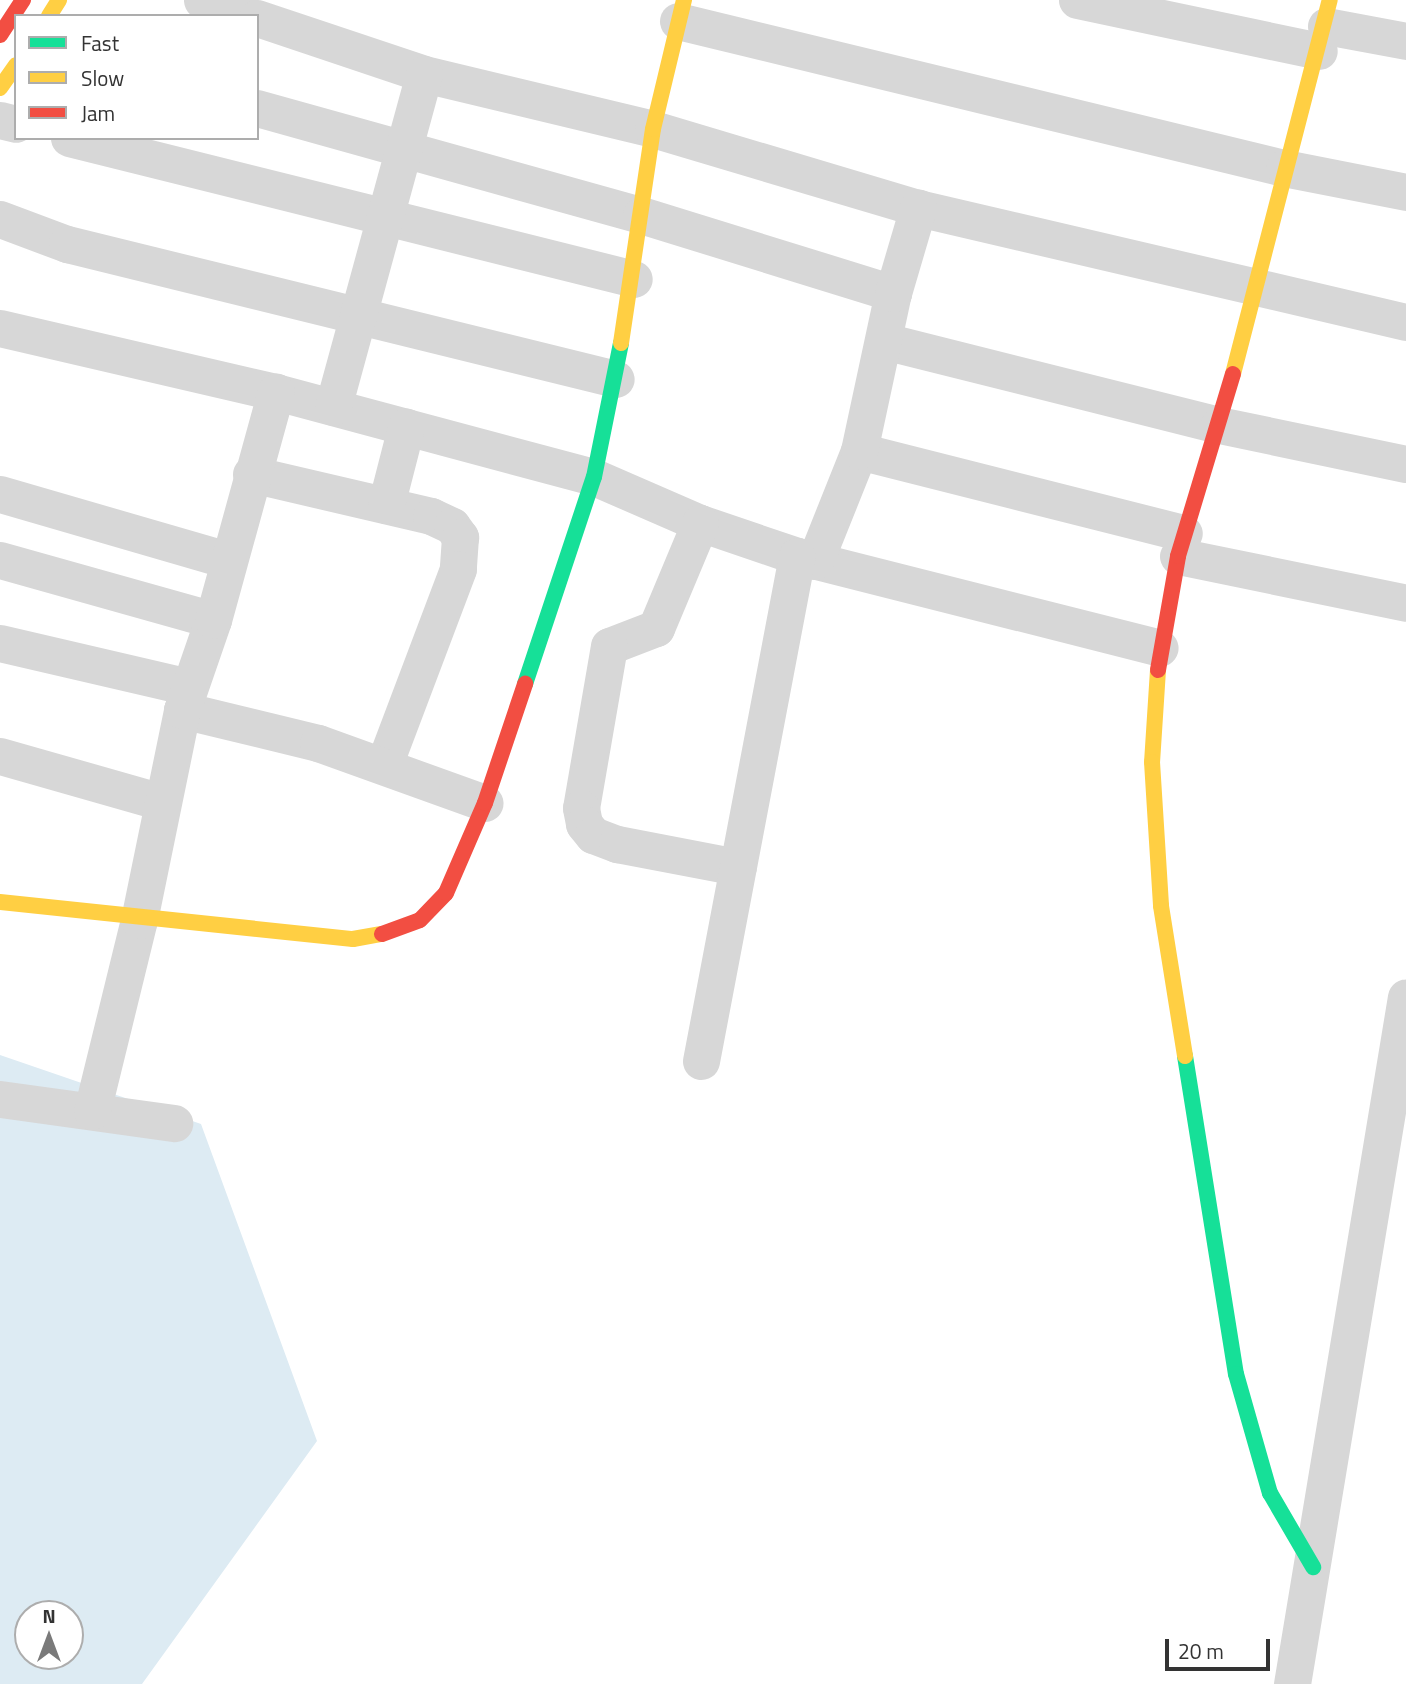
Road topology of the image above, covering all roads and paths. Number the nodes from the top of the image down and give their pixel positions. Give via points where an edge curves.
1 (23, 0) edge
2 (202, 0) edge
3 (1077, 0) edge
4 (1146, 6) edge
5 (681, 10) edge
6 (243, 14) edge
7 (259, 19) edge
8 (1325, 26) edge
9 (0, 35) edge
10 (1406, 41) edge
11 (14, 68) edge
12 (424, 74) junction
13 (0, 88) edge
14 (259, 109) edge
15 (653, 129) junction
16 (77, 140) edge
17 (406, 148) junction
18 (1284, 168) junction
19 (1406, 192) edge
20 (918, 208) junction
21 (641, 215) junction
22 (0, 219) edge
23 (382, 220) junction
24 (634, 279) junction
25 (1258, 289) junction
26 (893, 293) junction
27 (357, 316) junction
28 (1406, 322) edge
29 (0, 328) edge
30 (884, 341) junction
31 (615, 379) junction
32 (276, 392) junction
33 (333, 407) junction
34 (1219, 425) junction
35 (406, 427) junction
36 (859, 451) junction
37 (1406, 464) edge
38 (251, 474) junction
39 (594, 477) junction
40 (0, 494) edge
41 (386, 505) junction
42 (700, 523) junction
43 (1181, 544) junction
44 (806, 559) junction
45 (0, 560) edge
46 (227, 560) junction
47 (1406, 603) edge
48 (213, 620) junction
49 (0, 643) edge
50 (1160, 648) junction
51 (186, 699) junction
52 (0, 756) edge
53 (384, 765) junction
54 (162, 802) junction
55 (485, 803) junction
56 (738, 867) junction
57 (0, 902) edge
58 (139, 920) junction
59 (1405, 1004) edge
60 (701, 1061) dead end
61 (1399, 1088) edge
62 (0, 1099) edge
63 (92, 1111) junction
64 (174, 1123) dead end
65 (1313, 1567) junction
66 (1292, 1684) edge

1 - 9 street
2 - 6 street
3 - 4 street
4 - 8 street
5 - 15 street
5 - 18 street
7 - 12 street
8 - 10 street
8 - 18 street
11 - 13 street
12 - 15 street
12 - 17 street
14 - 17 street
15 - 20 street
15 - 21 street
16 - 23 street
17 - 21 street
17 - 23 street
18 - 19 street
18 - 25 street
20 - 25 street
20 - 26 street
21 - 24 street
21 - 26 street
22 - 27 street via 66,244
23 - 24 street
23 - 27 street
24 - 31 street
25 - 28 street
25 - 34 street
26 - 30 street
27 - 31 street
27 - 33 street
29 - 32 street
30 - 34 street
30 - 36 street
31 - 39 street
32 - 33 street
32 - 38 street
33 - 35 street
34 - 37 street
34 - 43 street
35 - 39 street
35 - 41 street
36 - 43 street
36 - 44 street
38 - 41 street
38 - 46 street
39 - 42 street
39 - 55 street
40 - 46 street
41 - 53 street via 452,526 462,552
42 - 44 street
42 - 56 street via 656,628 609,646 581,808 583,824 593,835 617,844
43 - 47 street
43 - 50 street
44 - 50 street
44 - 56 street
45 - 48 street
46 - 48 street
48 - 51 street
49 - 51 street
50 - 65 street via 1152,762 1161,906 1236,1374 1270,1493
51 - 53 street
51 - 54 street
52 - 54 street
53 - 55 street
54 - 58 street
55 - 58 street via 446,893 420,920 392,933 353,939
56 - 60 street
57 - 58 street
58 - 63 street
59 - 61 street
61 - 65 street
62 - 63 street
63 - 64 street
65 - 66 street

